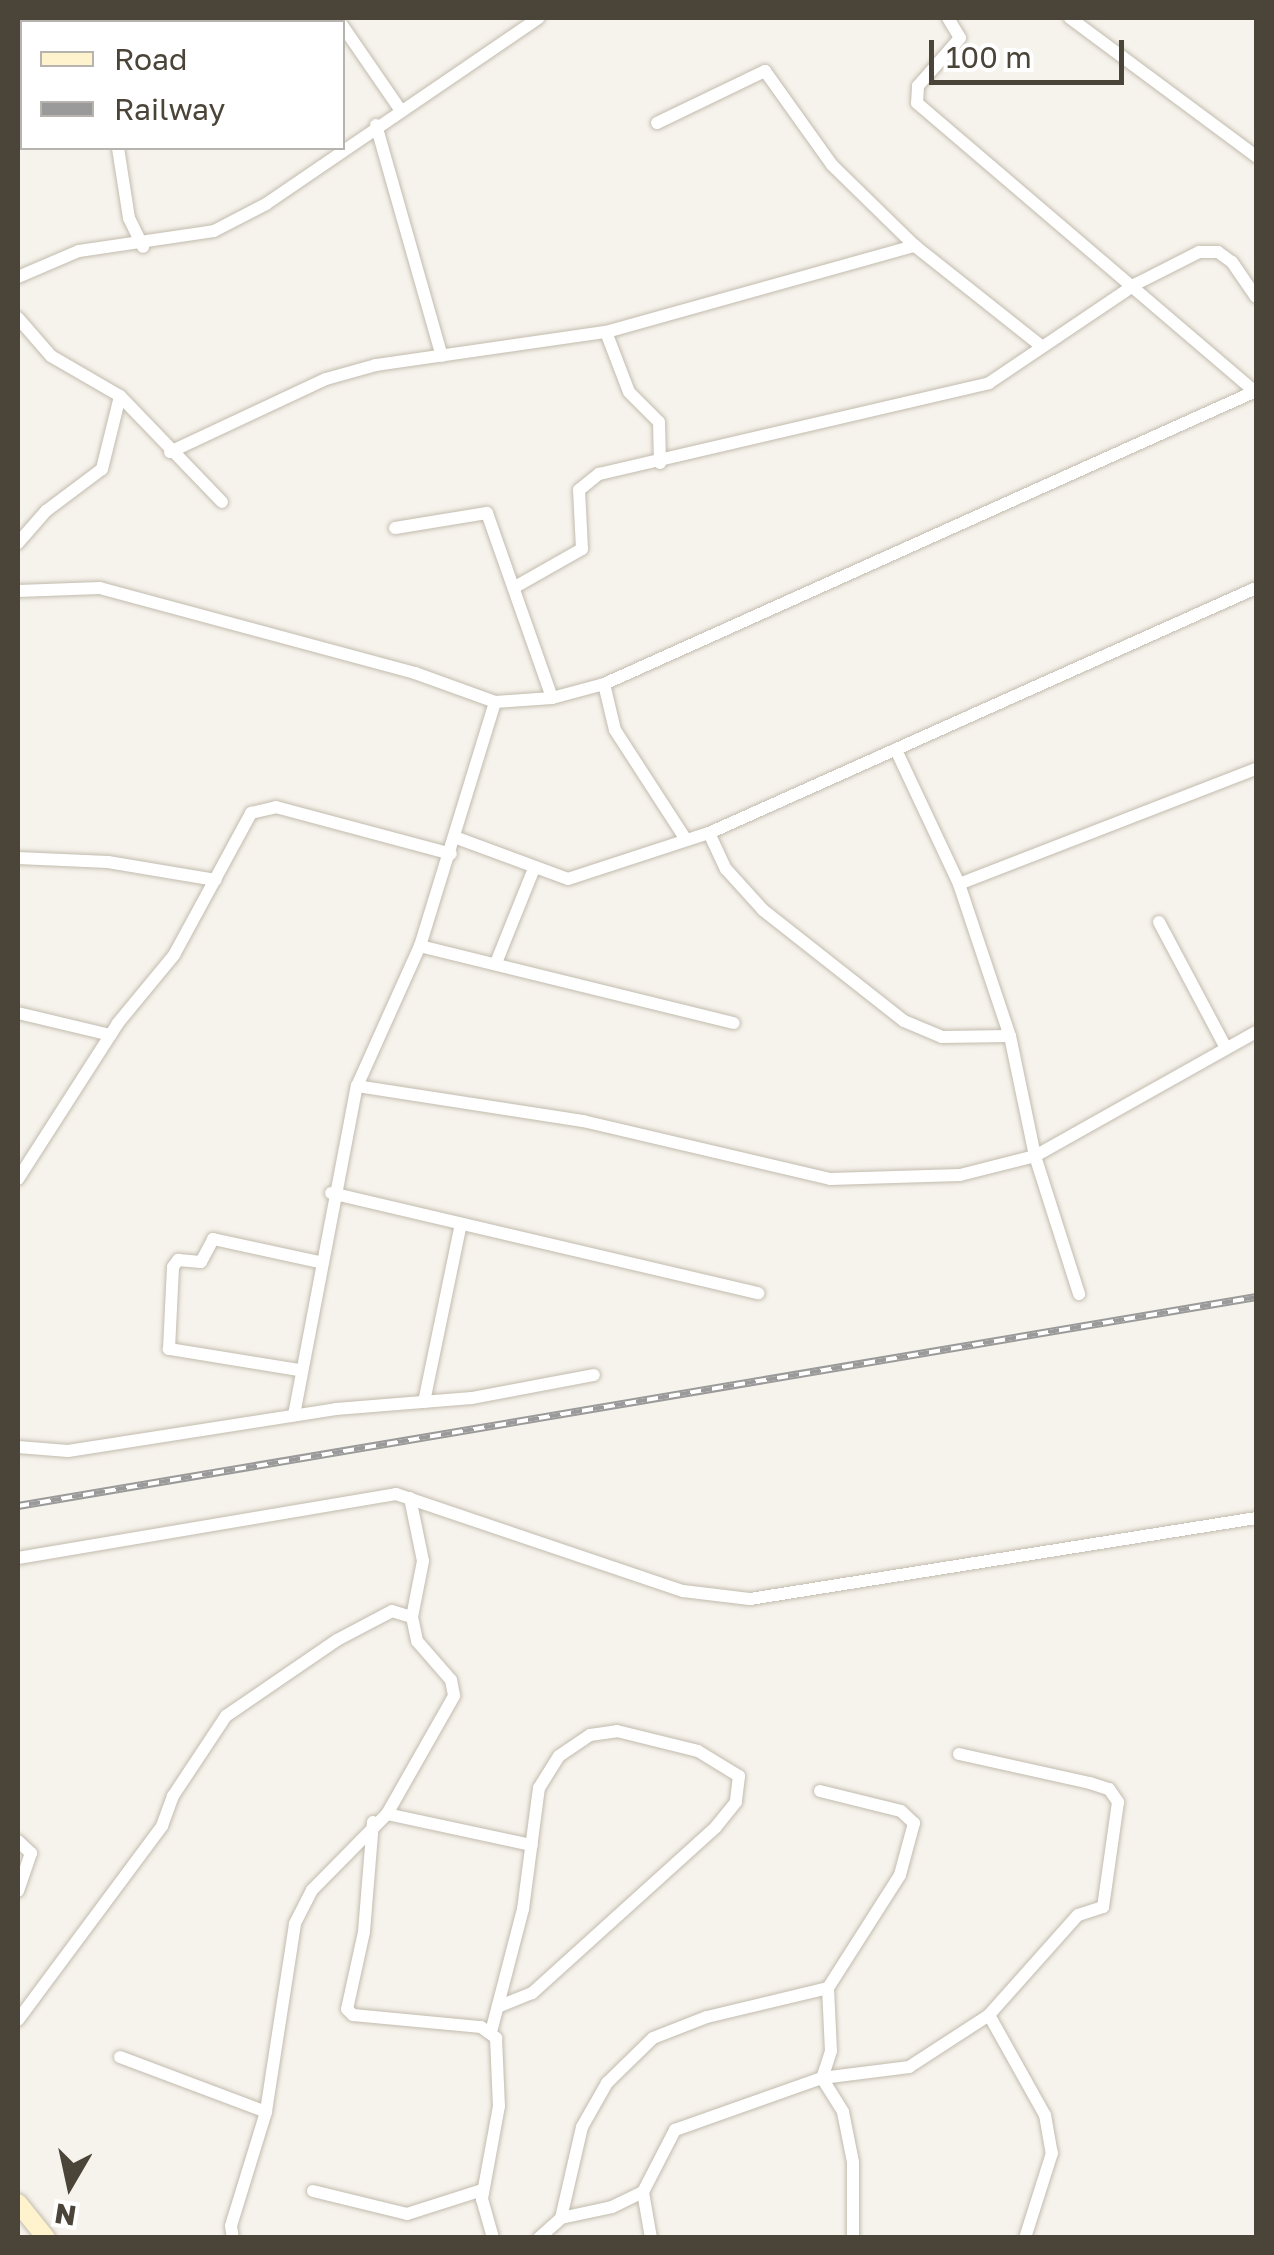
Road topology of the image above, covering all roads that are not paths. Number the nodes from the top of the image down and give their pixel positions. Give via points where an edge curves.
1 (539, 18) edge
2 (948, 18) edge
3 (1070, 18) edge
4 (345, 29) edge
5 (400, 111) junction
6 (657, 122) dead end
7 (376, 125) junction
8 (345, 147) edge
9 (118, 150) edge
10 (341, 150) edge
11 (1256, 156) edge
12 (915, 246) junction
13 (143, 247) junction
14 (18, 277) edge
15 (1136, 284) junction
16 (1256, 297) edge
17 (18, 318) edge
18 (606, 332) junction
19 (1041, 346) junction
20 (442, 356) junction
21 (1256, 392) edge
22 (120, 396) junction
23 (170, 452) junction
24 (660, 464) junction
25 (222, 502) dead end
26 (395, 528) dead end
27 (18, 543) edge
28 (515, 587) junction
29 (1256, 588) edge
30 (18, 592) edge
31 (604, 684) junction
32 (552, 698) junction
33 (495, 702) junction
34 (896, 750) junction
35 (1256, 769) edge
36 (709, 833) junction
37 (457, 838) junction
38 (685, 838) junction
39 (451, 854) junction
40 (18, 858) edge
41 (533, 871) junction
42 (216, 880) junction
43 (959, 884) junction
44 (1159, 922) dead end
45 (420, 946) junction
46 (496, 963) junction
47 (18, 1013) edge
48 (734, 1023) dead end
49 (1256, 1032) edge
50 (110, 1035) junction
51 (1010, 1036) junction
52 (1225, 1046) junction
53 (357, 1086) junction
54 (1035, 1156) junction
55 (18, 1179) edge
56 (332, 1193) junction
57 (461, 1224) junction
58 (319, 1262) junction
59 (758, 1294) dead end
60 (1079, 1294) dead end
61 (299, 1370) junction
62 (594, 1375) dead end
63 (424, 1402) junction
64 (294, 1416) junction
65 (18, 1447) edge
66 (410, 1498) junction
67 (1256, 1518) edge
68 (18, 1558) edge
69 (412, 1617) junction
70 (959, 1754) dead end
71 (820, 1791) dead end
72 (387, 1814) junction
73 (373, 1822) junction
74 (18, 1841) edge
75 (532, 1845) junction
76 (18, 1891) edge
77 (828, 1988) junction
78 (498, 2007) junction
79 (989, 2014) junction
80 (18, 2020) edge
81 (491, 2032) junction
82 (120, 2057) dead end
83 (822, 2078) junction
84 (266, 2112) junction
85 (482, 2190) junction
86 (313, 2191) dead end
87 (643, 2192) junction
88 (18, 2204) edge
89 (560, 2218) junction
90 (46, 2238) edge
91 (234, 2238) edge
92 (493, 2238) edge
93 (538, 2238) edge
94 (651, 2238) edge
95 (853, 2238) edge
96 (1025, 2238) edge

1 - 5 street
2 - 15 street via 960,38 918,86 917,103
3 - 11 street
4 - 5 street
5 - 7 street
6 - 12 street via 765,71 832,165
7 - 8 street
7 - 20 street
9 - 13 street via 128,218
10 - 13 street via 266,204 214,231
12 - 18 street
12 - 19 street
13 - 14 street via 80,251
15 - 16 street via 1199,252 1218,252
15 - 19 street
15 - 21 street
17 - 22 street via 51,356
18 - 20 street
18 - 24 street via 628,392 659,422
19 - 24 street via 989,383
20 - 23 street via 326,379
21 - 31 street
22 - 23 street
22 - 27 street via 102,470 46,511
23 - 25 street
24 - 28 street via 585,480 579,490 582,549
26 - 28 street via 487,513
28 - 32 street
29 - 34 street
30 - 33 street via 100,588
31 - 32 street
31 - 38 street via 632,764
32 - 33 street
33 - 37 street
34 - 36 street
34 - 43 street
35 - 43 street
36 - 38 street
36 - 51 street via 726,869 764,910 904,1021 942,1037
37 - 39 street
37 - 41 street
38 - 41 street via 568,879
39 - 42 street via 260,806
39 - 45 street
40 - 42 street via 60,857
41 - 46 street
42 - 50 street via 174,955
43 - 51 street
44 - 52 street
45 - 46 street
45 - 53 street
46 - 48 street
47 - 50 street
49 - 52 street
50 - 55 street
51 - 54 street
52 - 54 street
53 - 54 street via 584,1120 830,1179 960,1175
53 - 56 street
54 - 60 street
56 - 57 street
56 - 58 street
57 - 59 street
57 - 63 street
58 - 61 street
58 - 61 street via 214,1238 200,1262 178,1260 173,1266 169,1349
61 - 64 street
62 - 63 street
63 - 64 street
64 - 65 street via 68,1450
66 - 67 street via 549,1550 725,1600
66 - 68 street via 396,1494
66 - 69 street via 423,1562
69 - 72 street via 417,1640 451,1680 454,1696
69 - 80 street via 392,1611 337,1640 226,1716 173,1796 162,1826
70 - 79 street via 1110,1789 1118,1802 1103,1906 1078,1915
71 - 77 street via 901,1811 914,1823 900,1874
72 - 73 street
72 - 75 street
73 - 81 street via 364,1932 347,2008 353,2015
73 - 84 street via 312,1890 295,1924
74 - 76 street via 31,1853
75 - 78 street
75 - 78 street via 546,1772 590,1735 617,1731 673,1743 739,1776 736,1802 716,1827 532,1992
77 - 83 street via 832,2051
77 - 89 street via 707,2017 653,2038 607,2083 582,2126
78 - 81 street
79 - 83 street via 910,2067
79 - 96 street via 1045,2114 1052,2153
81 - 85 street via 499,2047 500,2106
82 - 84 street
83 - 87 street via 675,2130
83 - 95 street via 842,2112 854,2162
84 - 91 street via 230,2226
85 - 86 street via 407,2214
85 - 92 street
87 - 89 street via 612,2207
87 - 94 street
88 - 90 street
89 - 93 street

